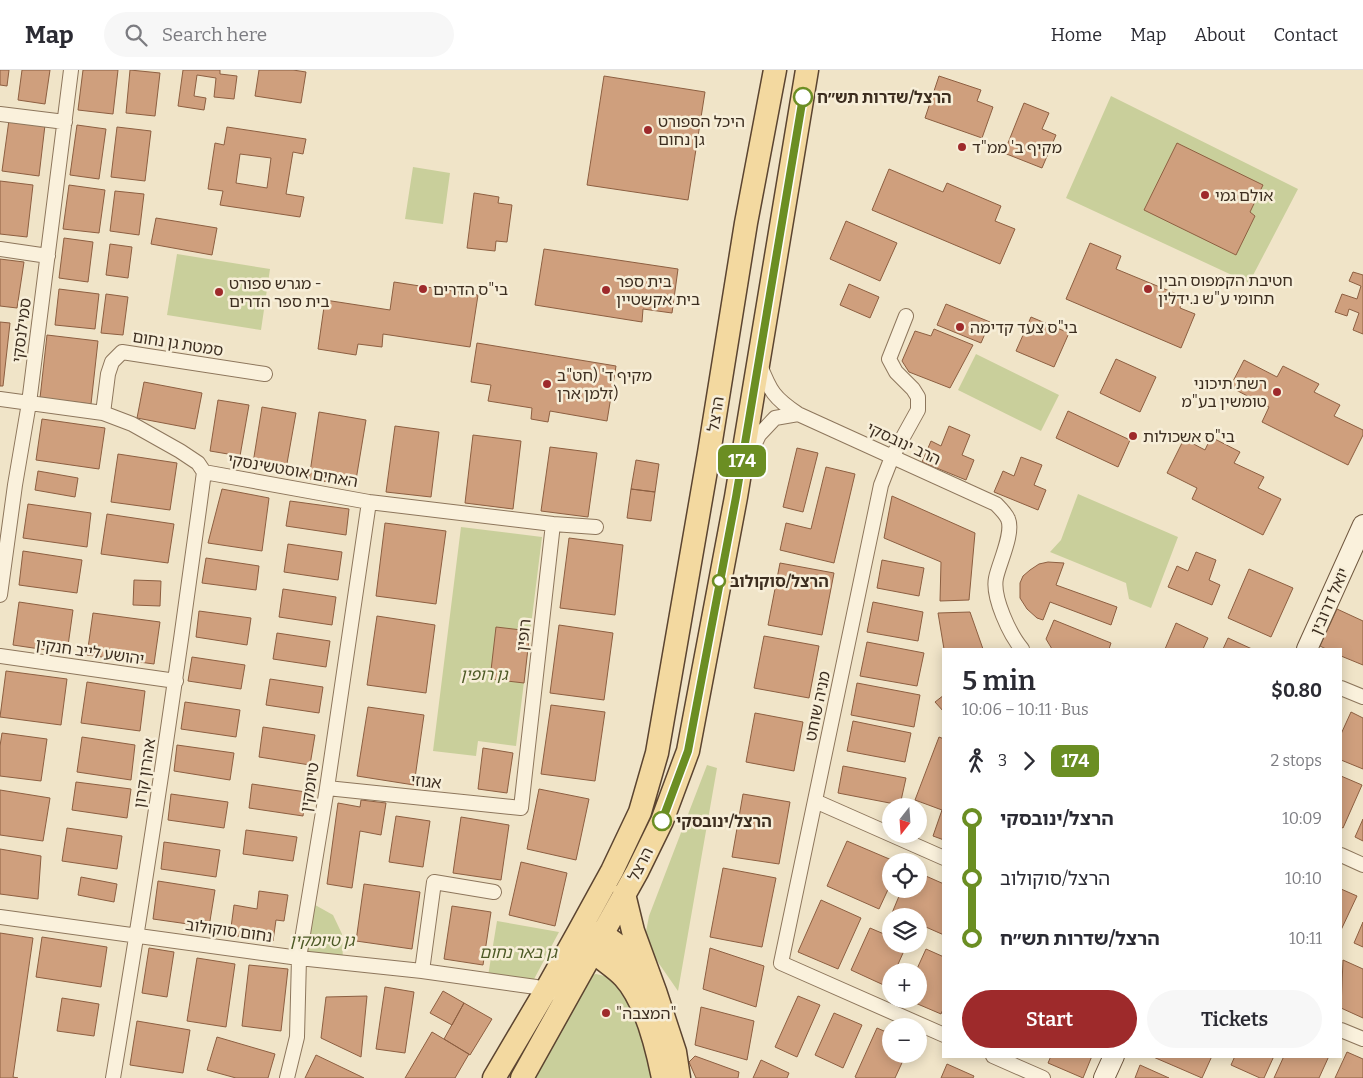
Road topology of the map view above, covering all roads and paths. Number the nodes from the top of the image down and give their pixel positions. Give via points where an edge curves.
1 (71, 70) edge
2 (775, 70) edge
3 (807, 70) edge
4 (0, 114) edge
5 (65, 122) junction
6 (0, 249) edge
7 (48, 256) junction
8 (906, 316) dead end
9 (758, 361) junction
10 (265, 374) dead end
11 (0, 399) edge
12 (29, 403) junction
13 (103, 413) junction
14 (798, 414) junction
15 (892, 457) junction
16 (204, 472) junction
17 (736, 497) junction
18 (369, 502) junction
19 (553, 524) junction
20 (1363, 525) edge
21 (596, 527) dead end
22 (0, 594) edge
23 (1021, 648) edge
24 (1307, 648) edge
25 (0, 656) edge
26 (176, 681) junction
27 (1342, 688) edge
28 (1363, 698) edge
29 (327, 788) junction
30 (815, 801) junction
31 (521, 808) joint
32 (1342, 855) edge
33 (942, 857) edge
34 (1363, 865) edge
35 (494, 892) dead end
36 (624, 894) junction
37 (0, 917) edge
38 (579, 932) junction
39 (137, 935) junction
40 (597, 943) junction
41 (299, 958) junction
42 (422, 971) junction
43 (546, 990) junction
44 (655, 991) junction
45 (561, 1010) junction
46 (1342, 1030) edge
47 (942, 1034) edge
48 (1363, 1040) edge
49 (998, 1058) edge
50 (1113, 1058) edge
51 (113, 1078) edge
52 (287, 1078) edge
53 (494, 1078) edge
54 (522, 1078) edge
55 (663, 1078) edge
56 (679, 1078) edge
57 (1043, 1078) edge
58 (1104, 1078) edge

1 - 5 street, סמילנסקי
2 - 38 main road, הרצל via 746,223 657,753 640,812
3 - 9 main road, הרצל
4 - 5 street
5 - 7 street, סמילנסקי
6 - 7 street
7 - 12 street, סמילנסקי
8 - 15 street, מניה שוחט via 889,359 918,397 918,410
9 - 14 street, הרב ינובסקי via 779,401
9 - 17 main road, הרצל
10 - 13 street, סמטת גן נחום via 122,352 112,362 108,374
11 - 12 street, האחים אוסטשינסקי
12 - 13 street, האחים אוסטשינסקי
12 - 22 street, סמילנסקי
13 - 16 street, האחים אוסטשינסקי via 166,442 198,463
14 - 15 street, הרב ינובסקי
14 - 17 street via 775,418 766,426 750,454
15 - 23 street, הרב ינובסקי via 996,504 1008,519 1008,538 995,580 998,600 1014,639
15 - 30 street, מניה שוחט via 881,485
16 - 18 street, האחים אוסטשינסקי
16 - 26 street, אהרון קרון
17 - 36 main road, הרצל via 688,751 662,821
18 - 19 street, האחים אוסטשינסקי
18 - 29 street, טיומקין
19 - 21 street, האחים אוסטשינסקי
19 - 31 street, רופין
20 - 24 street, יואל דרובין
25 - 26 street, יהושע לייב חנקין
26 - 39 street, אהרון קרון
27 - 28 street
29 - 31 street, אגוזי
29 - 41 street, טיומקין
30 - 33 street
30 - 47 street, מניה שוחט via 781,964
32 - 34 street
35 - 42 street via 434,882
36 - 40 main road, הרצל
36 - 44 main road via 633,931
37 - 39 street, נחום סוקולוב
38 - 40 main road
38 - 43 main road, הרצל
39 - 41 street, נחום סוקולוב
39 - 51 street, אהרון קרון
40 - 44 main road via 635,959
40 - 45 main road, הרצל
40 - 55 main road via 632,986 641,1004
41 - 42 street, נחום סוקולוב
41 - 52 street, טיומקין via 297,1037
42 - 43 street, נחום סוקולוב
43 - 45 street via 554,996
43 - 53 main road, הרצל
44 - 56 main road via 675,1052
45 - 54 main road, הרצל
46 - 48 street
49 - 57 street
50 - 58 street

